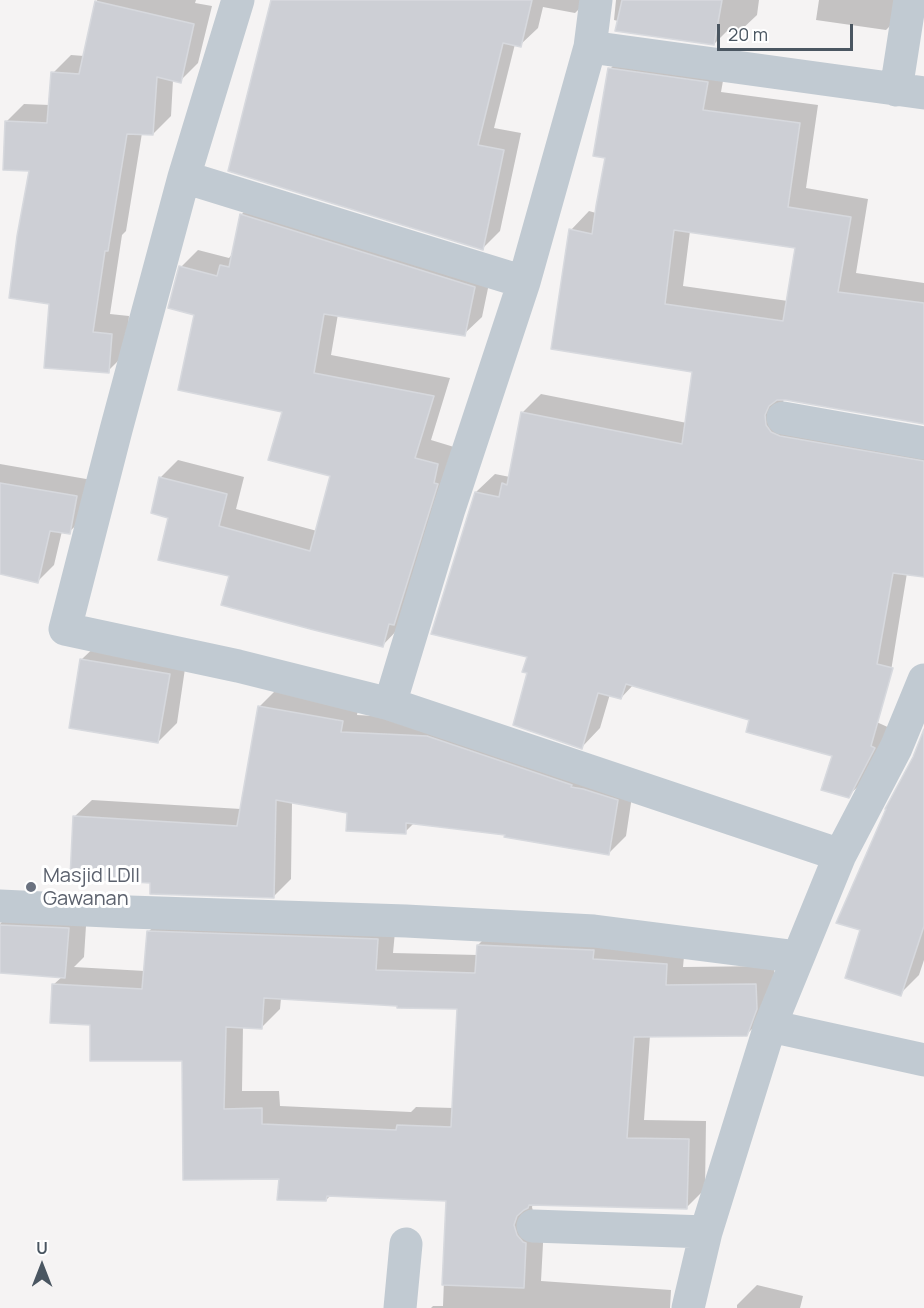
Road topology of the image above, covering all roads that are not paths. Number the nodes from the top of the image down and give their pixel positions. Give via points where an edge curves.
1 (238, 0) edge
2 (596, 0) edge
3 (910, 0) edge
4 (590, 47) junction
5 (910, 91) edge
6 (184, 177) junction
7 (524, 282) junction
8 (783, 418) dead end
9 (924, 443) edge
10 (924, 680) edge
11 (390, 704) junction
12 (910, 750) edge
13 (840, 855) junction
14 (0, 906) edge
15 (798, 957) junction
16 (770, 1026) junction
17 (924, 1060) edge
18 (533, 1226) dead end
19 (706, 1232) junction
20 (406, 1244) dead end
21 (400, 1308) edge
22 (688, 1308) edge

1 - 6 street
2 - 4 street
3 - 5 street
4 - 5 street
4 - 7 street
6 - 7 street
6 - 11 street via 65,629
7 - 11 street via 449,508
8 - 9 street
10 - 12 street
11 - 13 street
12 - 13 street
13 - 15 street
14 - 15 street via 594,931
15 - 16 street
16 - 17 street
16 - 19 street
18 - 19 street
19 - 22 street
20 - 21 street

